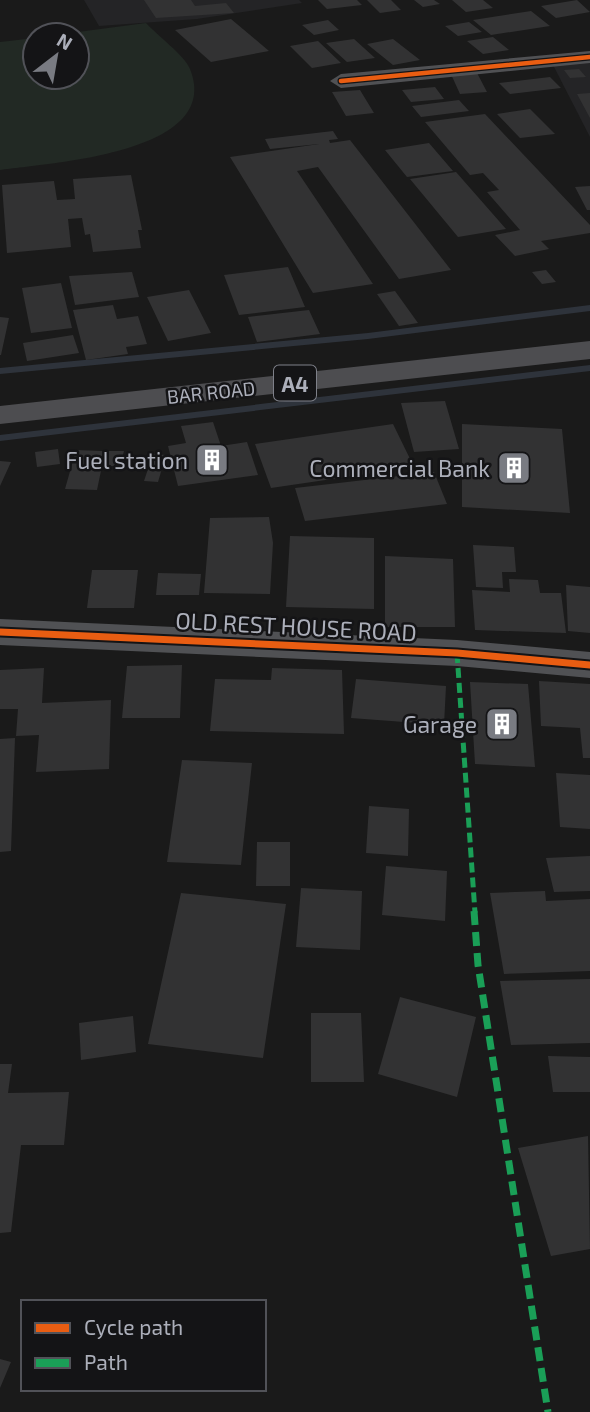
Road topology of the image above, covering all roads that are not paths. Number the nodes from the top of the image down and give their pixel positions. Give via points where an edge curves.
1 (590, 57) edge
2 (341, 81) dead end
3 (590, 327) edge
4 (590, 350) edge
5 (0, 389) edge
6 (0, 415) edge
7 (0, 632) edge
8 (590, 665) edge

1 - 2 street
3 - 5 highway, BAR ROAD / A4
4 - 6 highway, BAR ROAD / A4
7 - 8 street, OLD REST HOUSE ROAD via 457,653

